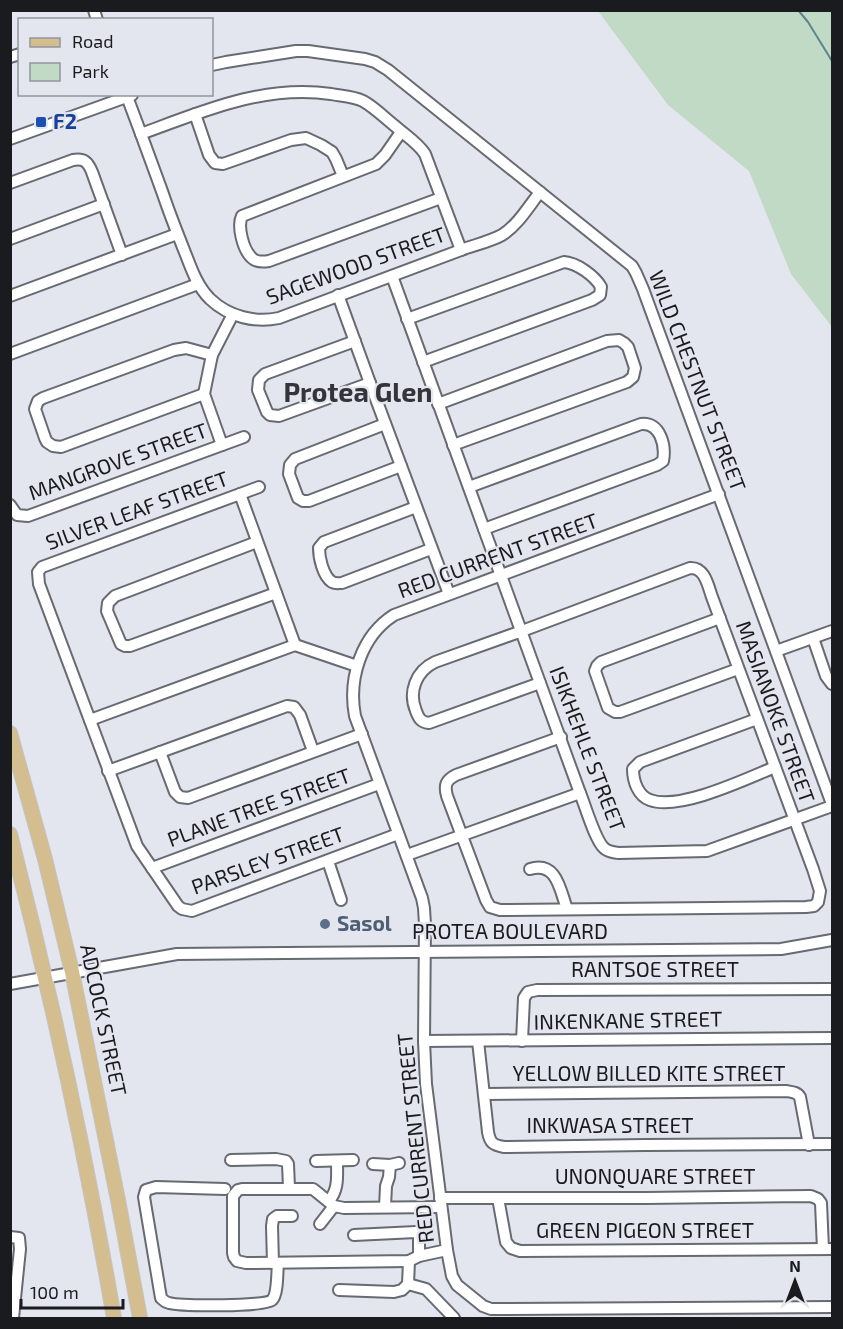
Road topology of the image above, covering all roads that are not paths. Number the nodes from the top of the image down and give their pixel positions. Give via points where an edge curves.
1 (213, 65) edge
2 (125, 96) edge
3 (128, 96) edge
4 (195, 114) junction
5 (401, 132) junction
6 (141, 134) junction
7 (10, 139) edge
8 (343, 176) junction
9 (10, 183) edge
10 (540, 192) junction
11 (441, 198) junction
12 (104, 204) junction
13 (177, 234) junction
14 (10, 238) edge
15 (460, 250) junction
16 (122, 255) junction
17 (392, 276) junction
18 (198, 284) junction
19 (338, 295) junction
20 (10, 296) edge
21 (233, 314) junction
22 (407, 319) junction
23 (355, 340) junction
24 (10, 354) edge
25 (212, 355) junction
26 (423, 362) junction
27 (370, 383) junction
28 (204, 394) junction
29 (438, 404) junction
30 (385, 424) junction
31 (244, 437) dead end
32 (222, 445) junction
33 (453, 445) junction
34 (401, 466) junction
35 (259, 487) dead end
36 (469, 487) junction
37 (240, 494) junction
38 (719, 494) junction
39 (10, 505) edge
40 (416, 507) junction
41 (484, 529) junction
42 (257, 542) junction
43 (431, 549) junction
44 (501, 576) junction
45 (276, 592) junction
46 (448, 594) junction
47 (720, 618) junction
48 (522, 631) junction
49 (832, 632) edge
50 (813, 638) junction
51 (295, 645) junction
52 (776, 651) junction
53 (357, 666) junction
54 (738, 669) junction
55 (540, 684) junction
56 (832, 684) edge
57 (89, 718) junction
58 (757, 719) junction
59 (10, 733) edge
60 (362, 734) junction
61 (561, 737) junction
62 (313, 751) junction
63 (160, 752) junction
64 (775, 767) junction
65 (108, 771) junction
66 (379, 784) junction
67 (580, 793) junction
68 (832, 805) edge
69 (794, 820) junction
70 (10, 834) edge
71 (398, 834) junction
72 (462, 836) junction
73 (406, 855) junction
74 (328, 861) junction
75 (152, 868) junction
76 (530, 869) dead end
77 (341, 900) dead end
78 (567, 909) junction
79 (832, 940) edge
80 (424, 952) junction
81 (72, 972) junction
82 (45, 977) junction
83 (10, 984) edge
84 (832, 989) edge
85 (832, 1038) edge
86 (424, 1041) junction
87 (478, 1041) junction
88 (522, 1041) junction
89 (484, 1094) junction
90 (809, 1144) junction
91 (832, 1144) edge
92 (231, 1160) dead end
93 (353, 1160) dead end
94 (316, 1161) dead end
95 (337, 1161) junction
96 (373, 1164) dead end
97 (289, 1188) junction
98 (225, 1189) dead end
99 (498, 1198) junction
100 (441, 1202) junction
101 (331, 1203) junction
102 (385, 1207) junction
103 (292, 1216) dead end
104 (320, 1224) dead end
105 (354, 1235) dead end
106 (10, 1237) edge
107 (828, 1249) edge
108 (447, 1250) junction
109 (414, 1258) junction
110 (275, 1263) junction
111 (408, 1284) junction
112 (339, 1290) dead end
113 (832, 1307) edge
114 (742, 1313) edge
115 (13, 1318) edge
116 (114, 1318) edge
117 (140, 1318) edge
118 (454, 1318) edge

1 - 10 street, WILD CHESTNUT STREET via 303,51 375,62
2 - 7 street
3 - 6 street, SAGEWOOD STREET
4 - 5 street via 232,101 310,91 359,99
4 - 6 street
4 - 8 street via 215,163 223,164 302,138 332,152
5 - 8 street via 379,162
5 - 11 street via 425,154
6 - 13 street, SAGEWOOD STREET
8 - 11 street via 242,216 240,231 251,257 269,261
9 - 12 street via 82,159 89,164
10 - 15 street, SAGEWOOD STREET via 510,229
10 - 38 street, WILD CHESTNUT STREET via 634,269
11 - 15 street
12 - 14 street
12 - 16 street
13 - 16 street
13 - 18 street, SAGEWOOD STREET
15 - 17 street, SAGEWOOD STREET
16 - 20 street
17 - 19 street, SAGEWOOD STREET
17 - 22 street, ISIKHEHLE STREET
18 - 21 street, SAGEWOOD STREET via 210,299
18 - 24 street
19 - 21 street, SAGEWOOD STREET via 270,320
19 - 23 street
21 - 25 street
22 - 26 street, ISIKHEHLE STREET
22 - 26 street via 564,262 577,266 601,287 600,295 592,300
23 - 27 street
23 - 27 street via 265,374 259,380 258,390 267,412 279,416
25 - 28 street
25 - 28 street via 186,348 174,350 43,398 35,409 47,442 61,447
26 - 29 street, ISIKHEHLE STREET
27 - 30 street
28 - 32 street
29 - 33 street, ISIKHEHLE STREET
29 - 33 street via 607,341 622,340 628,347 635,368 627,382
30 - 34 street
30 - 34 street via 294,459 289,474 298,498 309,501
31 - 32 street, MANGROVE STREET
32 - 39 street, MANGROVE STREET via 28,516 17,514
33 - 36 street, ISIKHEHLE STREET
34 - 40 street
35 - 37 street, SILVER LEAF STREET
36 - 41 street, ISIKHEHLE STREET
36 - 41 street via 641,424 652,425 658,433 664,454 657,465
37 - 42 street
37 - 57 street, SILVER LEAF STREET via 39,570 39,584
38 - 44 street, RED CURRENT STREET
38 - 52 street, WILD CHESTNUT STREET
40 - 43 street
40 - 43 street via 324,542 319,556 329,579 337,584
41 - 44 street, ISIKHEHLE STREET
42 - 45 street
42 - 45 street via 115,596 107,611 121,644 130,646
43 - 46 street
44 - 46 street, RED CURRENT STREET
44 - 48 street, ISIKHEHLE STREET
45 - 51 street
46 - 53 street, RED CURRENT STREET via 385,621
47 - 48 street, MASIANOKE STREET via 704,576 693,567
47 - 54 street, MASIANOKE STREET
47 - 54 street via 601,662 595,671 608,708 620,712
48 - 55 street, ISIKHEHLE STREET
48 - 55 street via 427,665 413,689 413,704 421,721 433,723
49 - 50 street
50 - 52 street
50 - 56 street
51 - 53 street
51 - 57 street
52 - 68 street, WILD CHESTNUT STREET
53 - 60 street, RED CURRENT STREET via 353,707
54 - 58 street, MASIANOKE STREET
55 - 61 street, ISIKHEHLE STREET
57 - 65 street, PARSLEY STREET
58 - 64 street, MASIANOKE STREET
58 - 64 street via 640,762 633,769 633,777 643,796 652,801 687,800
59 - 81 main road, ADCOCK STREET
60 - 62 street
60 - 66 street, RED CURRENT STREET
61 - 67 street, ISIKHEHLE STREET
61 - 72 street via 447,780 445,791
62 - 63 street via 297,710 287,706
62 - 63 street via 184,798 175,792
63 - 65 street
64 - 69 street, MASIANOKE STREET
65 - 75 street, PARSLEY STREET via 136,846
66 - 71 street, RED CURRENT STREET
66 - 75 street, PLANE TREE STREET
67 - 69 street, ISIKHEHLE STREET via 600,843 613,852 707,851
67 - 72 street
68 - 69 street, ISIKHEHLE STREET
69 - 78 street, MASIANOKE STREET via 820,891 818,902 812,907
70 - 82 main road
71 - 73 street, RED CURRENT STREET
71 - 74 street, PARSLEY STREET
72 - 73 street
72 - 78 street, MASIANOKE STREET via 490,907
73 - 80 street, RED CURRENT STREET via 424,908
74 - 75 street, PARSLEY STREET via 192,911 178,906
74 - 77 street
76 - 78 street via 542,867 551,871
79 - 80 street, PROTEA BOULEVARD via 781,950
80 - 81 street, PROTEA BOULEVARD via 177,954
80 - 86 street, RED CURRENT STREET
81 - 82 street, PROTEA BOULEVARD
81 - 117 main road, ADCOCK STREET
82 - 83 street, PROTEA BOULEVARD
82 - 116 main road
84 - 88 street, RANTSOE STREET via 537,990 528,992 524,998
85 - 88 street, INKENKANE STREET
86 - 87 street, INKENKANE STREET
86 - 100 street, RED CURRENT STREET
87 - 88 street, INKENKANE STREET
87 - 89 street, INKWASA STREET
89 - 90 street, YELLOW BILLED KITE STREET via 794,1092 800,1097
89 - 90 street, INKWASA STREET via 489,1138 495,1146
90 - 91 street, INKWASA STREET
92 - 97 street via 286,1161
93 - 95 street
94 - 95 street
95 - 101 street
96 - 102 street via 395,1164 386,1186
97 - 101 street, UNONQUARE STREET via 313,1189
97 - 110 street, UNONQUARE STREET via 242,1189 233,1196 234,1257 246,1263
98 - 110 street via 156,1187 144,1192 161,1298 183,1304 268,1303 274,1299
99 - 100 street, UNONQUARE STREET
99 - 107 street, GREEN PIGEON STREET via 506,1242 520,1251
99 - 107 street, UNONQUARE STREET via 811,1196 821,1203
100 - 102 street, UNONQUARE STREET
100 - 108 street, RED CURRENT STREET
101 - 102 street, UNONQUARE STREET via 344,1208
101 - 104 street
103 - 110 street via 273,1219
105 - 109 street via 416,1232 419,1236
106 - 115 street via 19,1238 20,1249
108 - 109 street
108 - 114 street, RED CURRENT STREET via 457,1285 491,1309
109 - 110 street
109 - 111 street
111 - 112 street via 399,1291
111 - 118 street via 426,1288
113 - 114 street, RED CURRENT STREET

